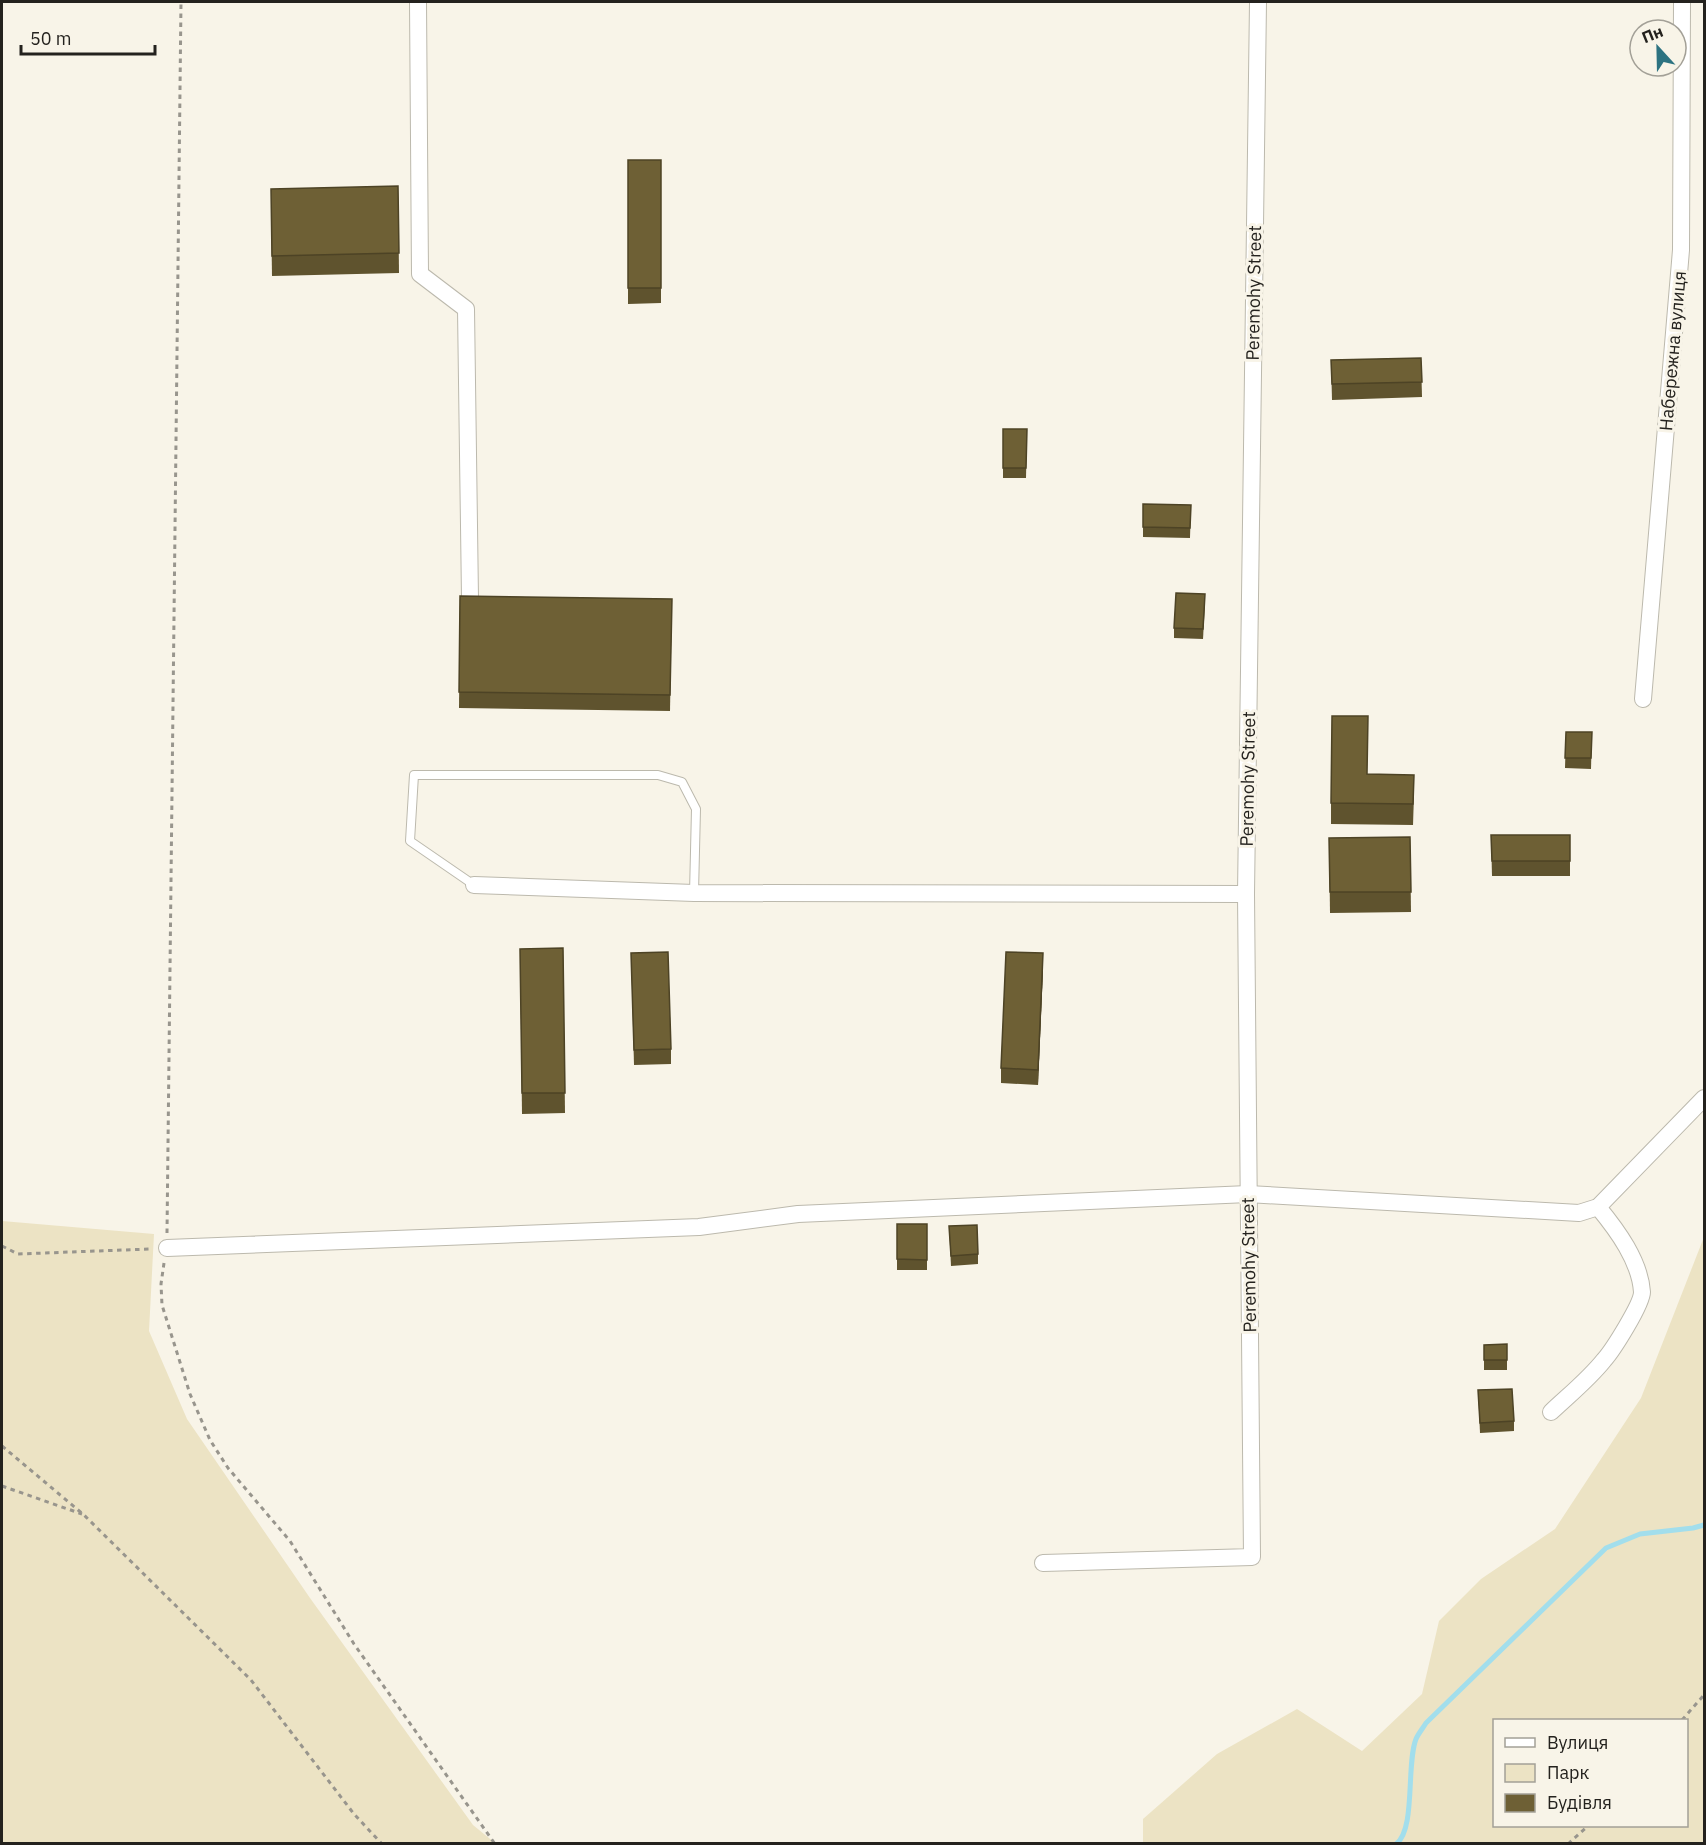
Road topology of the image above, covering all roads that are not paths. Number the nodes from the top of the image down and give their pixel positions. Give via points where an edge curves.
1 (418, 2) edge
2 (1258, 2) edge
3 (1682, 2) edge
4 (470, 598) edge
5 (1644, 699) dead end
6 (474, 885) joint
7 (694, 893) junction
8 (1246, 894) junction
9 (1704, 1098) edge
10 (1248, 1194) junction
11 (1598, 1207) junction
12 (167, 1248) road end
13 (1551, 1412) dead end
14 (1043, 1563) dead end

1 - 4 street via 420,274 466,309
2 - 8 street, Peremohy Street
3 - 5 street, Набережна вулиця via 1681,249
6 - 7 street
6 - 7 lane via 410,841 414,775 658,775 682,782 696,809
7 - 8 street
8 - 10 street, Peremohy Street
9 - 11 street
10 - 11 street via 1579,1213
10 - 12 street via 798,1214 699,1227
10 - 14 street, Peremohy Street via 1252,1557
11 - 13 street via 1618,1230 1639,1273 1642,1295 1605,1360

